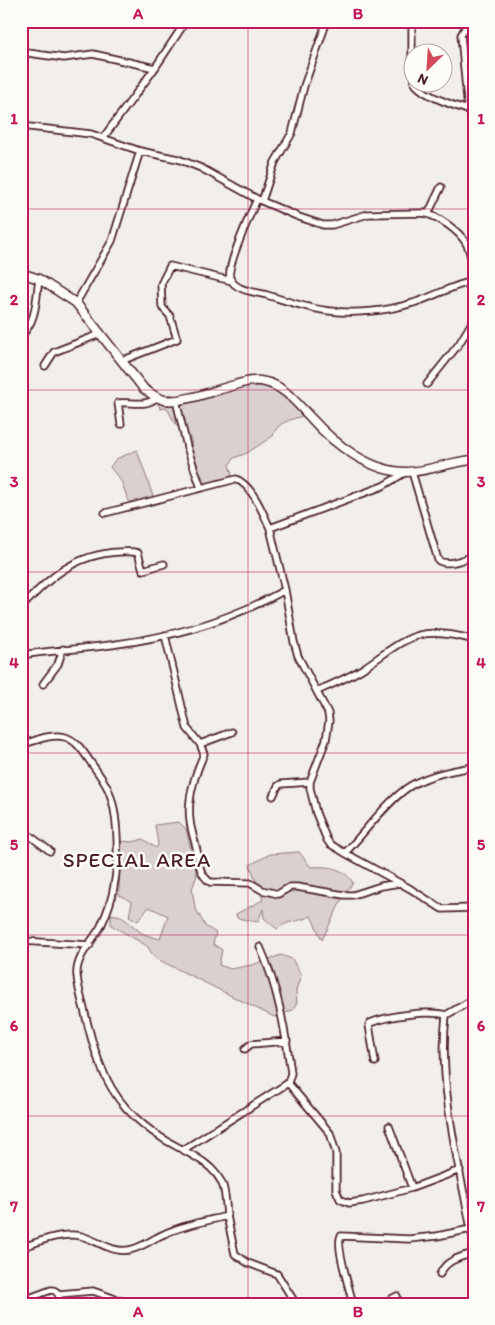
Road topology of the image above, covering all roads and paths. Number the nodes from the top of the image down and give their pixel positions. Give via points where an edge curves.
1 (186, 21) edge
2 (327, 21) edge
3 (412, 21) edge
4 (474, 28) edge
5 (412, 42) edge
6 (21, 52) edge
7 (155, 68) junction
8 (425, 92) edge
9 (471, 112) edge
10 (21, 126) edge
11 (103, 138) junction
12 (140, 151) junction
13 (441, 187) dead end
14 (259, 200) junction
15 (428, 214) junction
16 (21, 273) edge
17 (474, 274) edge
18 (39, 279) junction
19 (232, 281) junction
20 (474, 282) edge
21 (76, 303) junction
22 (474, 320) edge
23 (100, 334) junction
24 (21, 336) edge
25 (121, 361) junction
26 (45, 366) dead end
27 (427, 384) dead end
28 (156, 397) junction
29 (176, 400) junction
30 (121, 424) dead end
31 (474, 460) edge
32 (409, 472) junction
33 (201, 488) junction
34 (104, 513) dead end
35 (270, 528) junction
36 (474, 556) edge
37 (164, 564) dead end
38 (285, 590) junction
39 (21, 608) edge
40 (165, 635) junction
41 (474, 640) edge
42 (63, 649) junction
43 (21, 654) edge
44 (43, 684) dead end
45 (317, 691) junction
46 (232, 732) dead end
47 (200, 744) junction
48 (21, 745) edge
49 (474, 767) edge
50 (310, 782) junction
51 (273, 796) dead end
52 (21, 830) edge
53 (50, 851) dead end
54 (345, 853) junction
55 (400, 883) junction
56 (474, 908) edge
57 (21, 941) edge
58 (90, 945) junction
59 (260, 947) dead end
60 (474, 999) edge
61 (446, 1015) junction
62 (287, 1041) junction
63 (245, 1049) dead end
64 (375, 1062) dead end
65 (288, 1083) junction
66 (389, 1126) dead end
67 (184, 1150) junction
68 (460, 1170) junction
69 (412, 1188) junction
70 (227, 1216) junction
71 (472, 1228) edge
72 (474, 1242) edge
73 (21, 1248) edge
74 (474, 1253) edge
75 (440, 1274) dead end
76 (59, 1294) junction
77 (397, 1296) dead end
78 (21, 1301) edge
79 (124, 1302) dead end
80 (26, 1304) edge
81 (61, 1304) edge
82 (296, 1304) edge
83 (353, 1304) edge
84 (382, 1304) edge

1 - 7 street
2 - 14 street via 304,86 292,133
3 - 5 street
4 - 9 street via 465,28 461,35
6 - 7 street via 64,58 94,54
7 - 11 street
8 - 9 street
10 - 11 street
11 - 12 street
12 - 14 street via 195,165
12 - 21 street via 112,241
13 - 15 street
14 - 15 street via 299,217 332,225 368,214
14 - 19 street via 230,267
15 - 17 street via 439,218 464,240
16 - 18 street
18 - 21 street
18 - 24 street via 33,318
19 - 20 street via 245,290 336,312 397,307 459,284
19 - 25 street via 170,266 161,284 162,307 170,316 178,339
21 - 23 street
22 - 27 street
23 - 25 street
23 - 26 street via 54,352
25 - 28 street via 144,389
28 - 29 street
28 - 30 street via 146,404 118,403
29 - 32 street via 247,382 264,381 291,397 345,449 383,468
29 - 33 street
31 - 32 street
32 - 35 street via 383,486
32 - 36 street via 438,560 447,563
33 - 34 street
33 - 35 street via 239,480 253,495
35 - 38 street
37 - 39 street via 143,570 138,553 133,552 106,553 85,559 52,576
38 - 40 street via 244,611
38 - 45 street via 296,650
40 - 42 street
40 - 47 street via 187,728
41 - 45 street via 450,633 421,634 392,647 357,672
42 - 43 street
42 - 44 street via 58,664
45 - 50 street via 329,721 324,747
46 - 47 street
47 - 55 street via 204,754 198,766 189,812 200,870 210,882 250,883 278,894 297,887 344,895
48 - 58 street via 58,736 74,741 109,791 116,819 114,887 108,912
49 - 54 street via 424,779 407,788
50 - 51 street via 281,784
50 - 54 street via 312,799 327,840
52 - 53 street
54 - 55 street
55 - 56 street via 442,909
57 - 58 street
58 - 67 street via 79,960 76,973 93,1045 107,1080 128,1110 152,1131
59 - 62 street via 282,1012
60 - 61 street
61 - 64 street via 411,1015 370,1024
61 - 68 street via 445,1063
62 - 63 street via 252,1044
62 - 65 street via 291,1073
65 - 67 street
65 - 69 street via 330,1133 336,1153 336,1190 340,1199 349,1203
66 - 69 street
67 - 70 street via 217,1176 223,1187
68 - 69 street
68 - 71 street
70 - 73 street via 172,1231 131,1250 118,1250 72,1235
70 - 82 street via 235,1254 243,1261 277,1274
71 - 72 street
71 - 83 street via 409,1239 340,1236 342,1260
74 - 75 street via 449,1262
76 - 78 street via 51,1290
76 - 79 street via 93,1291
76 - 81 street
77 - 84 street
78 - 80 street

